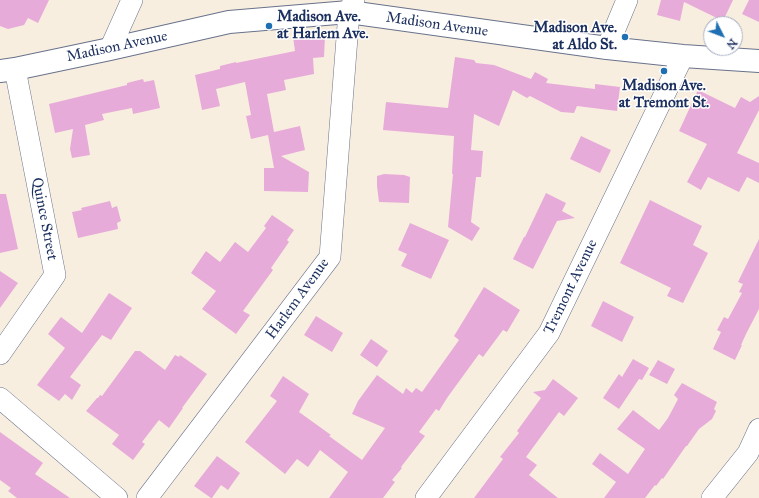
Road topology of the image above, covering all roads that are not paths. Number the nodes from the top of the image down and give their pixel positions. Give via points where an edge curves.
1 (132, 0) edge
2 (627, 0) edge
3 (352, 6) edge
4 (607, 48) junction
5 (110, 49) junction
6 (683, 56) junction
7 (759, 61) edge
8 (8, 70) edge
9 (0, 354) edge
10 (0, 398) edge
11 (759, 429) edge
12 (117, 498) edge
13 (147, 498) edge
14 (426, 498) edge
15 (712, 498) edge

1 - 5 street
2 - 4 street
3 - 4 main road, Madison Avenue
3 - 5 main road, Madison Avenue via 229,22
3 - 13 street, Harlem Avenue via 330,257
4 - 6 main road, Madison Avenue
5 - 8 main road, Madison Avenue
6 - 7 main road, Madison Avenue
6 - 14 street, Tremont Avenue via 549,333
8 - 9 street, Quince Street via 55,275
10 - 12 street
11 - 15 street via 748,453

